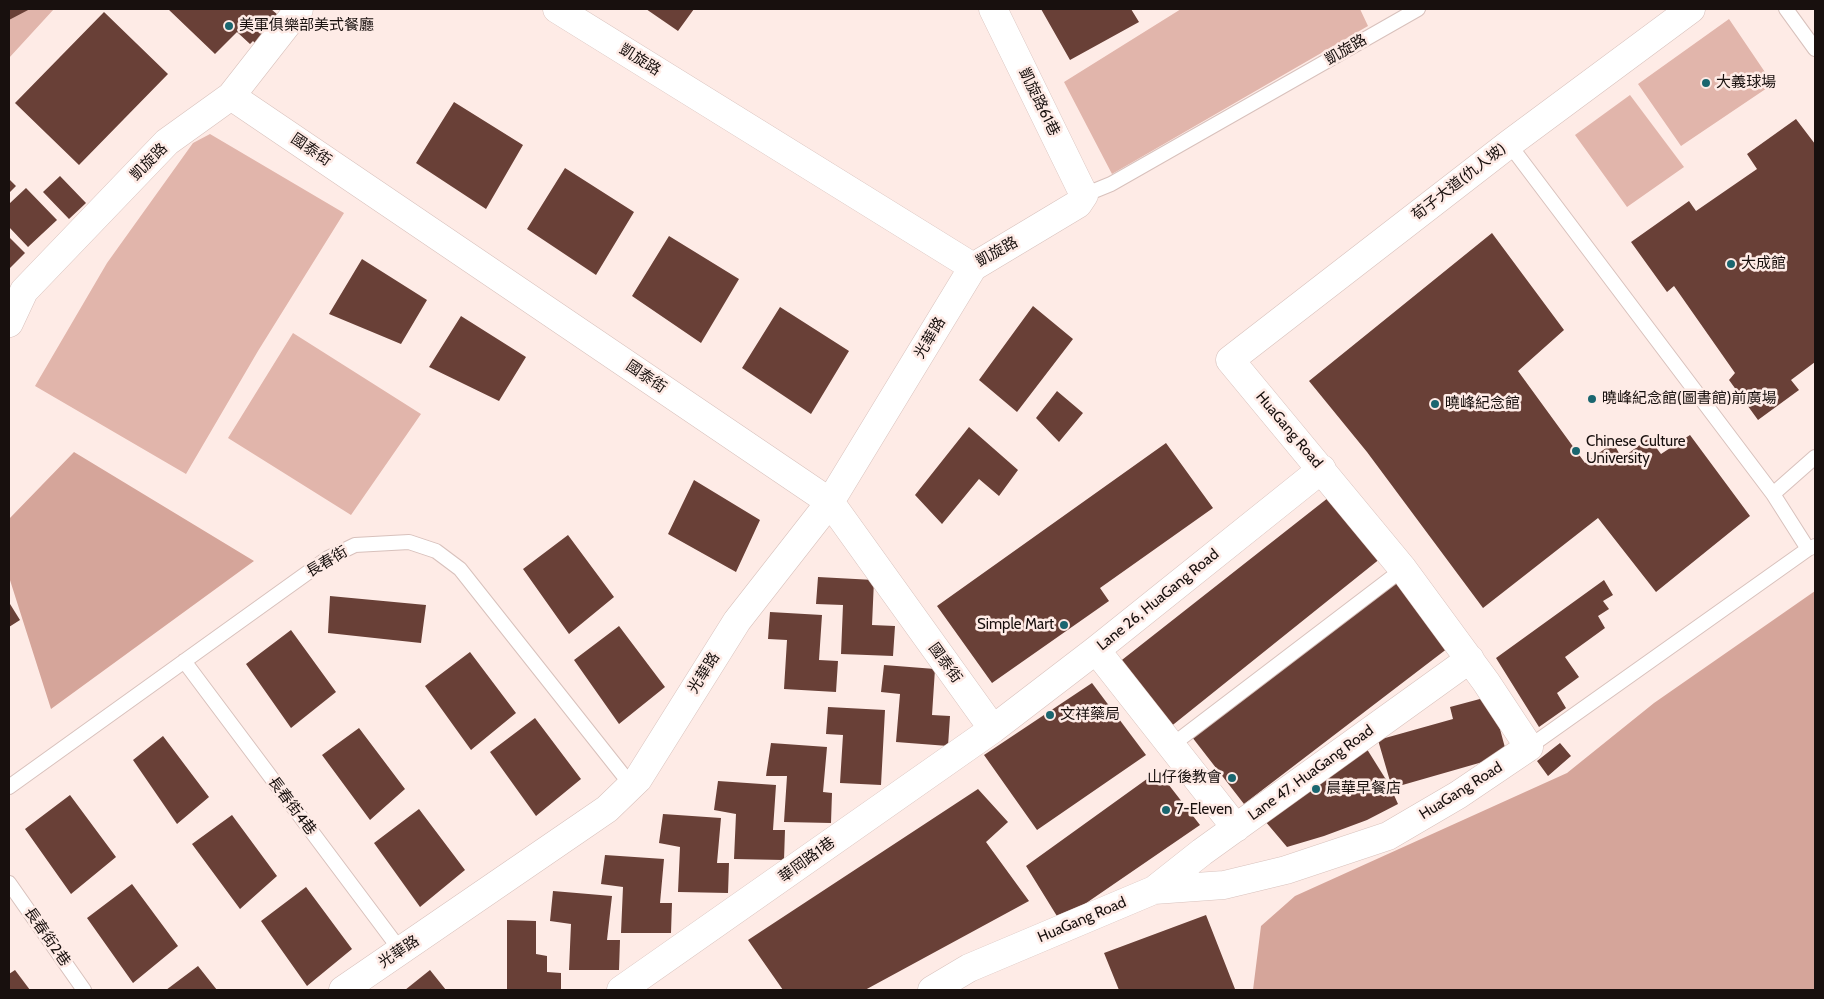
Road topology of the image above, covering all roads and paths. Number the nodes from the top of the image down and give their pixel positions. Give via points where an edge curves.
1 (299, 9) edge
2 (557, 9) edge
3 (993, 9) edge
4 (1418, 9) edge
5 (1691, 9) edge
6 (1786, 9) edge
7 (1815, 49) edge
8 (231, 96) junction
9 (1509, 144) junction
10 (1084, 195) junction
11 (974, 267) junction
12 (9, 323) edge
13 (1230, 360) joint
14 (1815, 457) edge
15 (1322, 469) junction
16 (1773, 494) junction
17 (830, 502) junction
18 (1812, 547) edge
19 (1403, 569) junction
20 (1096, 650) junction
21 (1470, 659) junction
22 (184, 661) junction
23 (993, 729) junction
24 (1172, 745) junction
25 (1529, 747) junction
26 (631, 785) junction
27 (9, 787) edge
28 (1236, 828) junction
29 (9, 883) edge
30 (1154, 890) junction
31 (401, 951) junction
32 (84, 990) edge
33 (343, 990) edge
34 (621, 990) edge
35 (932, 990) edge

1 - 8 street, 凱旋路
2 - 11 street, 凱旋路
3 - 10 street, 凱旋路61巷
4 - 10 lane, 凱旋路 via 1111,184
5 - 9 street, 荀子大道(仇人坡)
6 - 7 lane
8 - 12 street, 凱旋路 via 167,142 24,291
8 - 17 street, 國泰街
9 - 13 street, 荀子大道(仇人坡)
9 - 16 lane
10 - 11 street, 凱旋路 via 1078,204
11 - 17 street, 光華路
13 - 15 street, HuaGang Road
14 - 16 lane
15 - 19 street, HuaGang Road
15 - 20 street, Lane 26, HuaGang Road
16 - 18 lane
17 - 23 street, 國泰街
17 - 26 street, 光華路 via 737,621
18 - 25 lane
19 - 21 street, HuaGang Road
19 - 24 lane
20 - 23 street, Lane 26, HuaGang Road
20 - 24 street
21 - 25 street, HuaGang Road
21 - 28 street, Lane 47, HuaGang Road
22 - 26 lane, 長春街 via 328,558 356,545 409,542 436,552 460,569
22 - 27 lane, 長春街
22 - 31 lane, 長春街4巷
23 - 34 street, 華岡路1巷
24 - 28 street
25 - 30 street, HuaGang Road via 1458,795 1388,836 1286,870 1224,885
26 - 31 street, 光華路 via 607,809
28 - 30 street, Lane 47, HuaGang Road
29 - 32 lane, 長春街2巷
30 - 35 street, HuaGang Road via 969,968
31 - 33 street, 光華路

